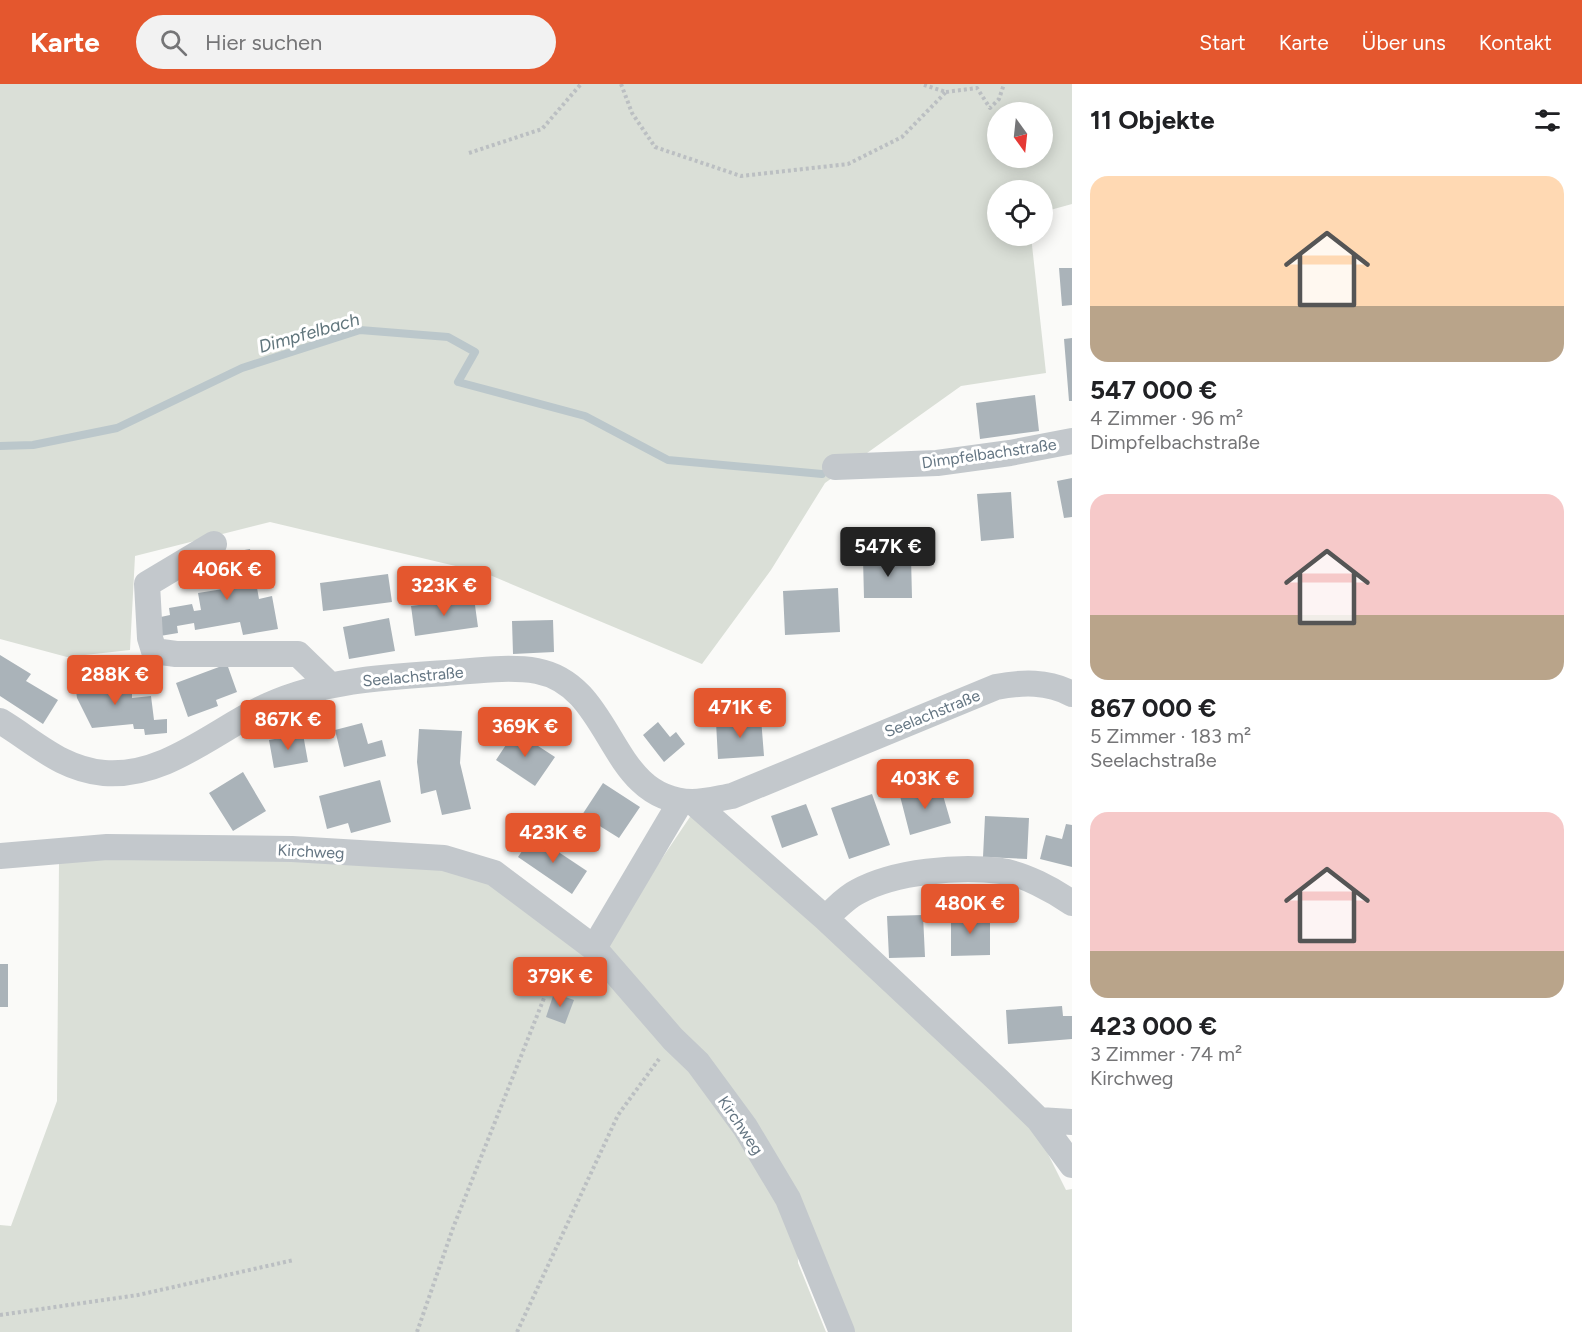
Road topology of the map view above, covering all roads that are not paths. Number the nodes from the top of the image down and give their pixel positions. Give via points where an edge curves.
1 (1072, 441) edge
2 (835, 466) dead end
3 (214, 544) dead end
4 (330, 685) junction
5 (1072, 694) edge
6 (0, 721) edge
7 (687, 801) junction
8 (0, 856) edge
9 (1072, 903) edge
10 (825, 918) junction
11 (594, 948) junction
12 (1038, 1120) junction
13 (1072, 1122) edge
14 (1072, 1166) edge
15 (842, 1332) edge

1 - 2 street, Dimpfelbachstraße via 937,464
3 - 4 street via 147,584 154,651 298,654
4 - 6 street, Seelachstraße via 266,706 157,765 122,773 64,764
4 - 7 street, Seelachstraße via 484,670 550,675 574,688 587,701 634,776 656,792
5 - 7 street, Seelachstraße via 1034,683 996,687 732,796
7 - 10 street, Seelachstraße
7 - 11 street
8 - 11 street, Kirchweg via 118,847 292,849 444,858 494,873
9 - 10 street via 1052,890 1003,872 957,869 908,873 856,892
10 - 12 street, Seelachstraße
11 - 15 street, Kirchweg via 698,1063 745,1127 788,1199
12 - 13 street
12 - 14 street, Seelachstraße

